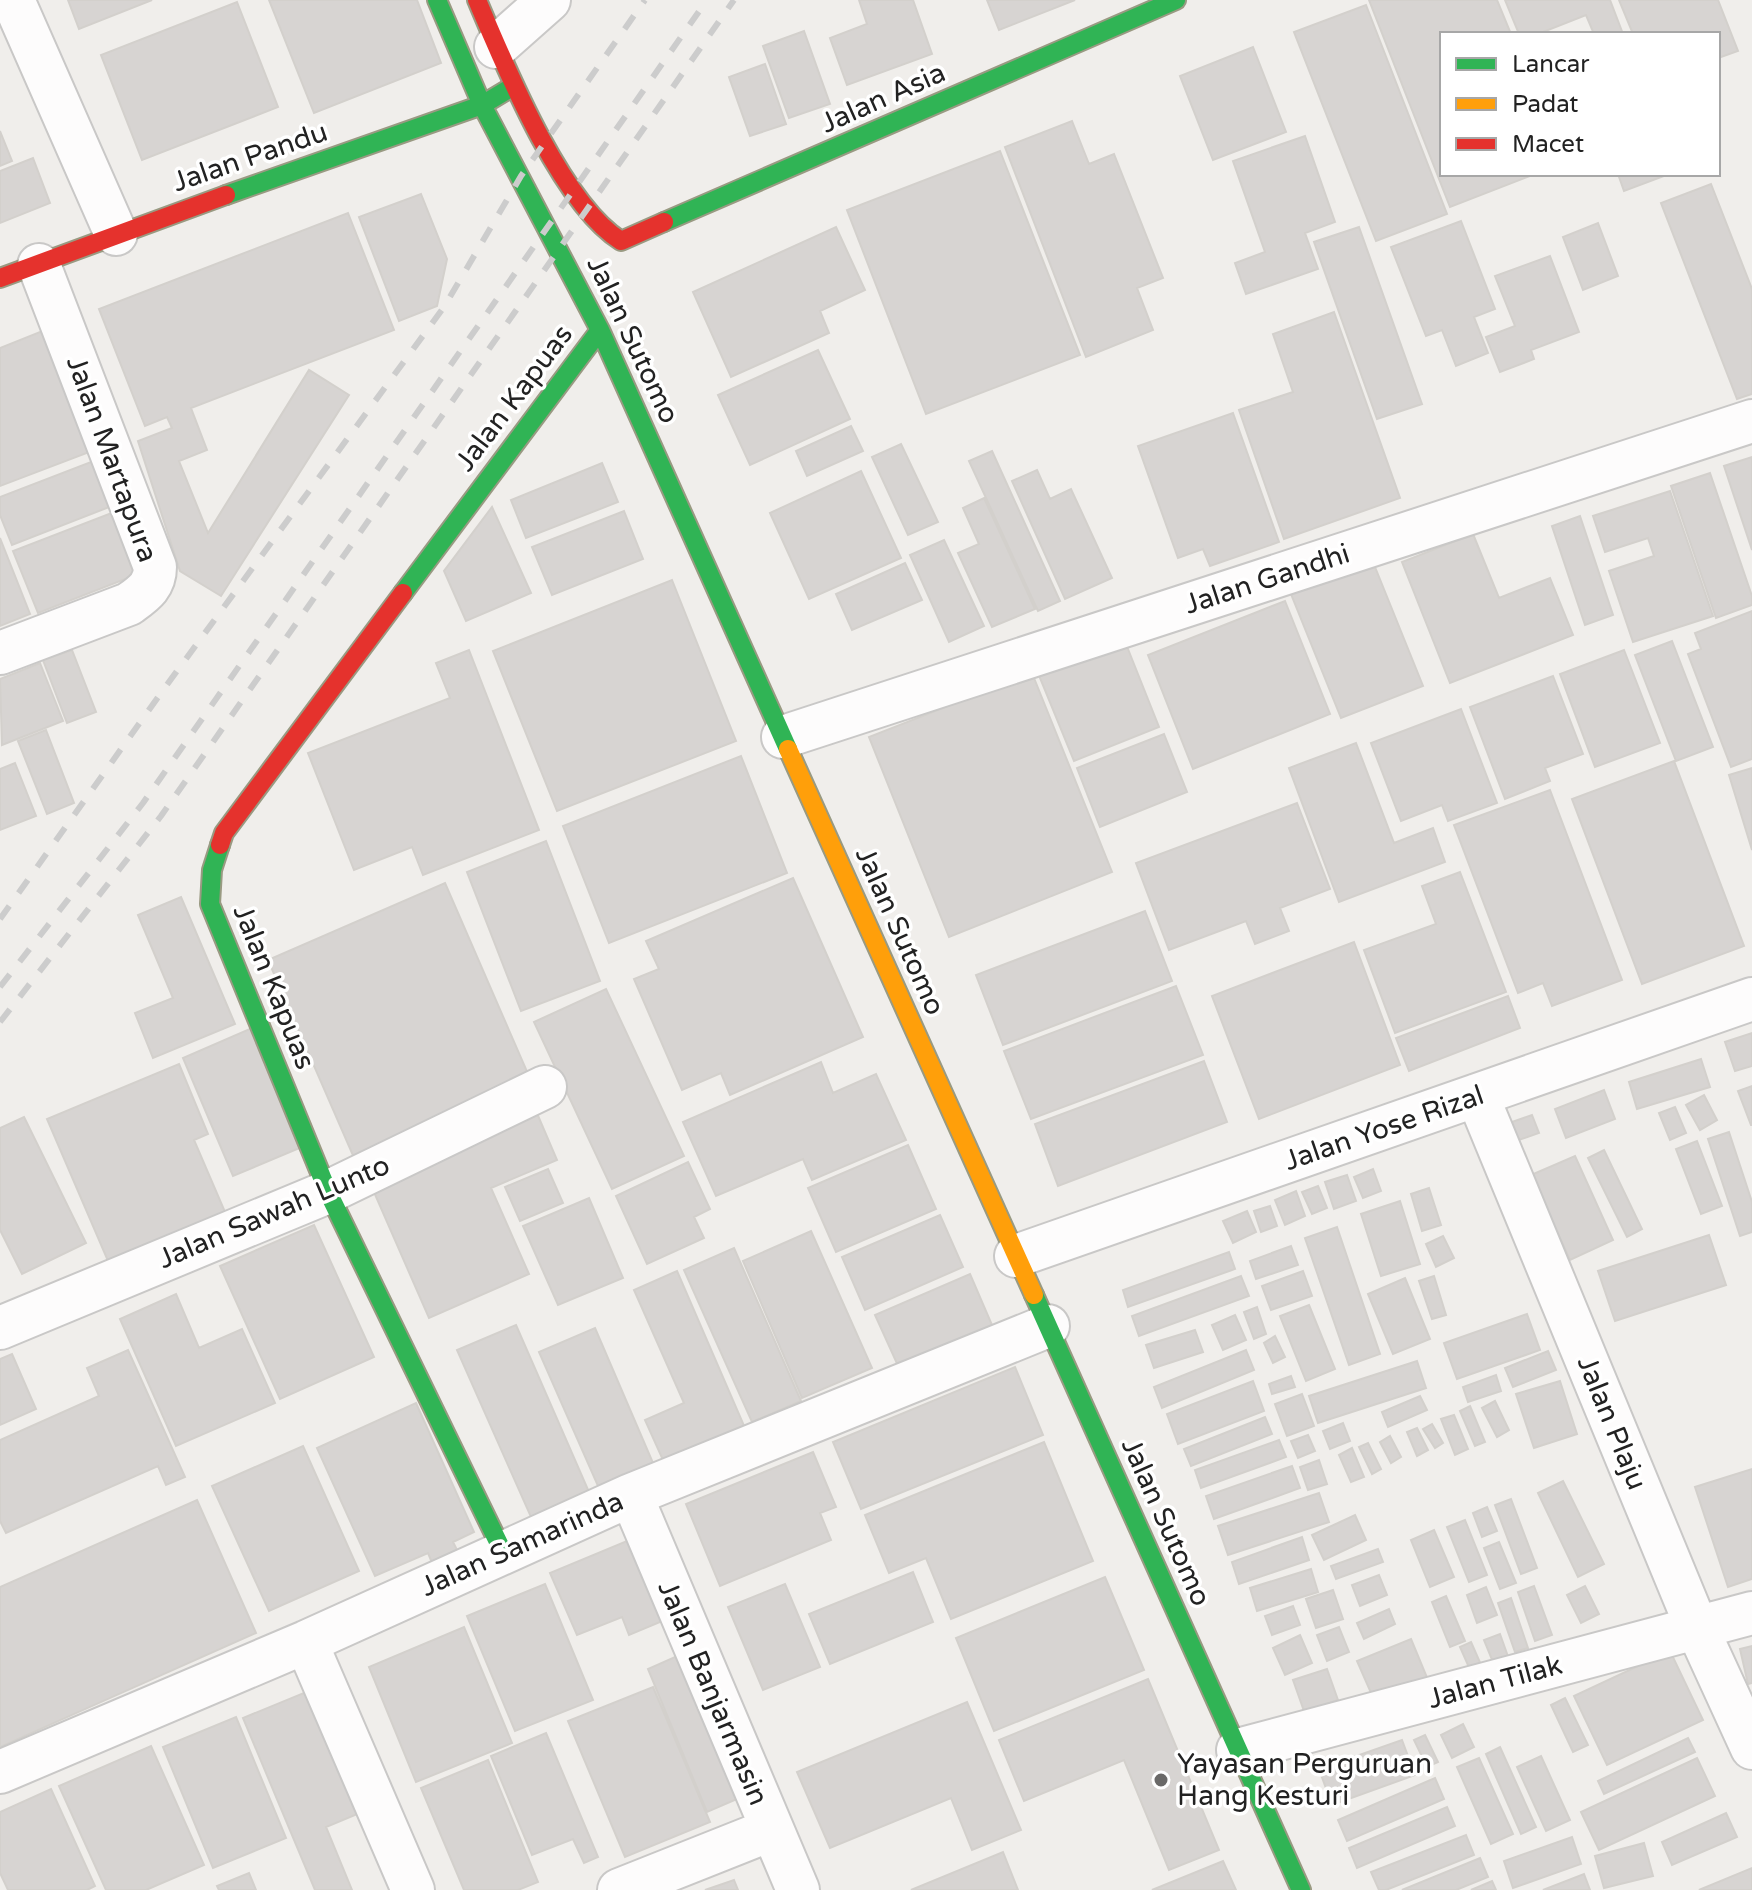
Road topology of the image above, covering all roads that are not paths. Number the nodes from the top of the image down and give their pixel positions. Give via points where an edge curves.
1 (13, 0) edge
2 (437, 0) edge
3 (477, 0) edge
4 (549, 0) edge
5 (1176, 0) edge
6 (496, 47) junction
7 (516, 85) junction
8 (482, 105) junction
9 (116, 234) junction
10 (611, 239) joint
11 (39, 265) junction
12 (0, 278) edge
13 (600, 330) junction
14 (1752, 421) edge
15 (0, 653) edge
16 (783, 737) junction
17 (1752, 999) edge
18 (545, 1087) dead end
19 (1477, 1095) junction
20 (328, 1192) junction
21 (1016, 1256) junction
22 (1048, 1326) junction
23 (0, 1328) edge
24 (631, 1495) junction
25 (503, 1552) junction
26 (1752, 1613) edge
27 (1697, 1628) junction
28 (306, 1642) junction
29 (1752, 1748) edge
30 (1238, 1750) junction
31 (0, 1772) edge
32 (770, 1830) junction
33 (413, 1890) edge
34 (619, 1890) edge
35 (798, 1890) edge
36 (1301, 1890) edge

1 - 9 street
2 - 8 main road, Jalan Sutomo
3 - 6 main road, Jalan Sutomo
4 - 6 street
5 - 10 main road, Jalan Asia via 645,232
6 - 7 main road, Jalan Sutomo
7 - 8 main road, Jalan Pandu
7 - 10 main road, Jalan Sutomo via 580,204
8 - 9 main road, Jalan Pandu
8 - 13 main road, Jalan Sutomo
9 - 11 main road, Jalan Pandu
11 - 12 main road, Jalan Pandu
11 - 15 street, Jalan Martapura via 155,567 155,579 129,604
13 - 16 main road, Jalan Sutomo
13 - 20 main road, Jalan Kapuas via 224,833 212,870 210,904
14 - 16 street, Jalan Gandhi
16 - 21 main road, Jalan Sutomo
17 - 19 street, Jalan Yose Rizal
18 - 20 street, Jalan Sawah Lunto
19 - 21 street, Jalan Yose Rizal
19 - 27 street, Jalan Plaju
20 - 23 street, Jalan Sawah Lunto
20 - 25 main road, Jalan Kapuas
21 - 22 main road, Jalan Sutomo
22 - 24 street, Jalan Samarinda
22 - 30 main road, Jalan Sutomo
24 - 25 street, Jalan Samarinda
24 - 32 street, Jalan Banjarmasin
25 - 28 street, Jalan Samarinda
26 - 27 street, Jalan Tilak
27 - 29 street, Jalan Plaju
27 - 30 street, Jalan Tilak
28 - 31 street, Jalan Samarinda
28 - 33 street
30 - 36 main road, Jalan Sutomo
32 - 34 street
32 - 35 street, Jalan Banjarmasin

